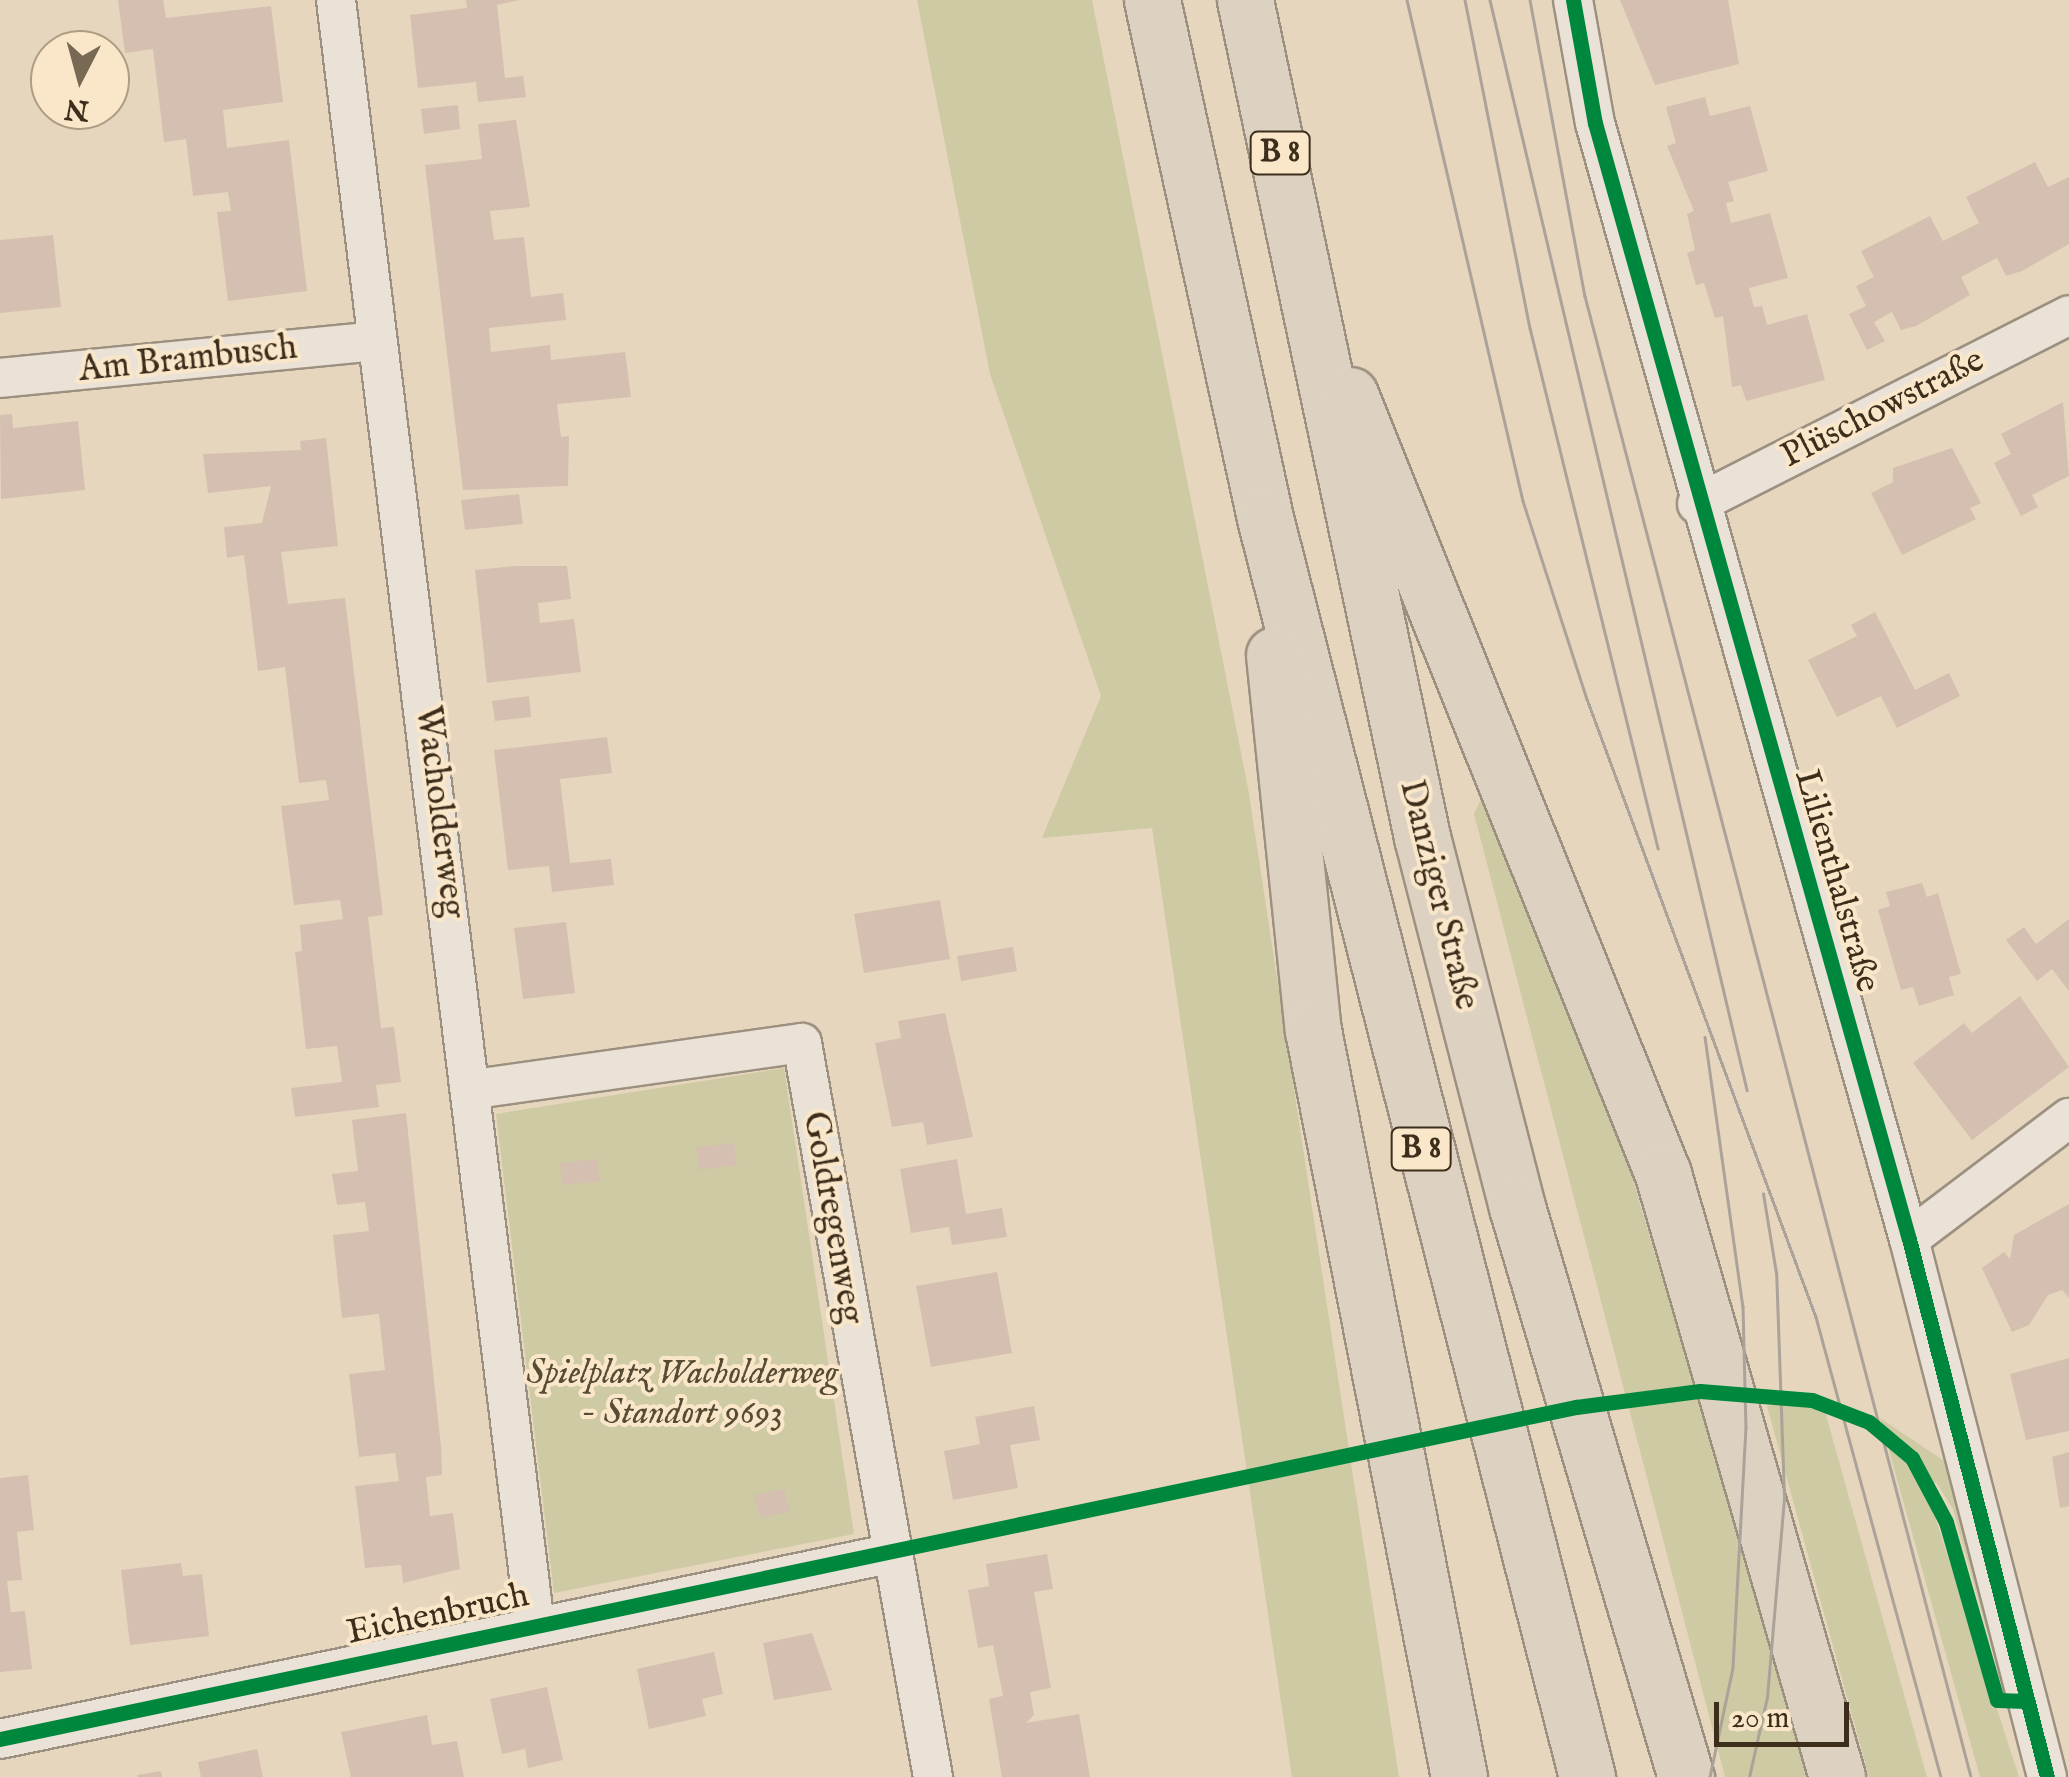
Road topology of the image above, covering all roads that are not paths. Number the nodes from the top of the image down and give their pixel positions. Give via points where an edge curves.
1 (336, 0) edge
2 (1152, 0) edge
3 (1245, 0) edge
4 (1573, 0) edge
5 (1315, 306) junction
6 (2069, 315) edge
7 (377, 341) junction
8 (0, 378) edge
9 (1696, 504) junction
10 (1264, 518) junction
11 (475, 1089) junction
12 (2069, 1118) edge
13 (1908, 1239) junction
14 (889, 1554) junction
15 (535, 1626) junction
16 (0, 1738) edge
17 (932, 1777) edge
18 (1459, 1777) edge
19 (1588, 1777) edge
20 (1686, 1777) edge
21 (1837, 1777) edge
22 (2047, 1777) edge

1 - 7 street, Wacholderweg
2 - 10 highway, B 8
3 - 5 highway, Danziger Straße / B 8
4 - 9 street, Lilienthalstraße via 1595,123
5 - 20 highway, Danziger Straße / B 8 via 1342,481 1422,837 1517,1207
5 - 21 highway via 1669,1191
6 - 9 street, Plüschowstraße
7 - 8 street, Am Brambusch
7 - 11 street, Wacholderweg
9 - 13 street, Lilienthalstraße
10 - 18 highway via 1312,1030
10 - 19 highway, B 8
11 - 14 street, Goldregenweg via 802,1043
11 - 15 street, Wacholderweg
12 - 13 street
13 - 22 street, Lilienthalstraße
14 - 15 street, Eichenbruch
14 - 17 street, Goldregenweg
15 - 16 street, Eichenbruch

